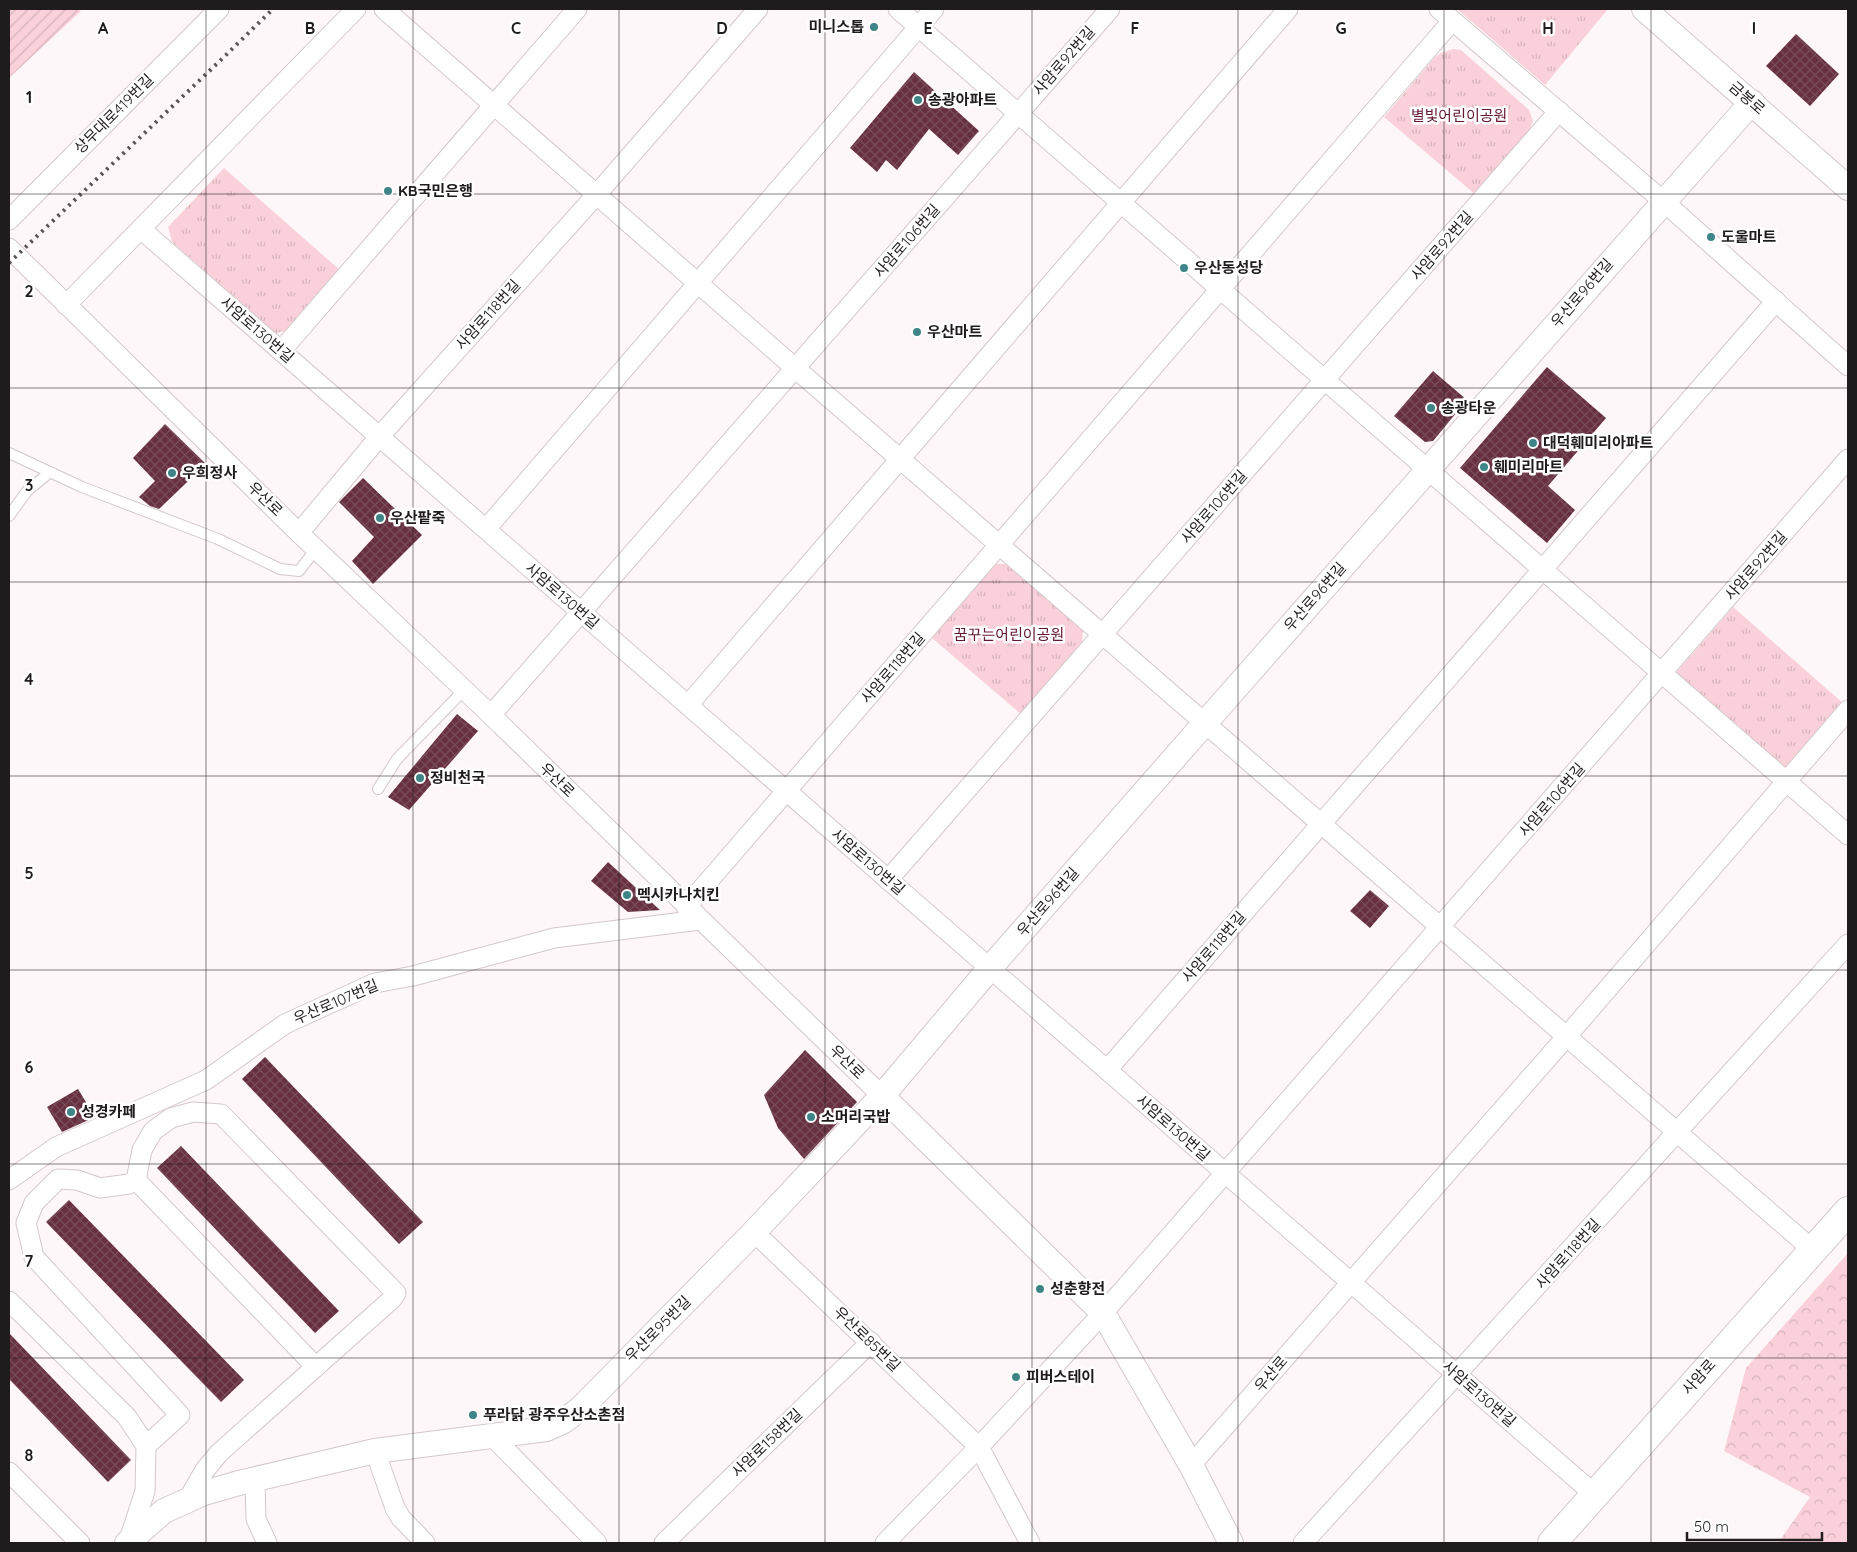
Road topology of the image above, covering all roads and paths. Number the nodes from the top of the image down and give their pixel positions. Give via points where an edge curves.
1 (219, 9) edge
2 (356, 9) edge
3 (384, 9) edge
4 (577, 9) edge
5 (758, 9) edge
6 (898, 9) edge
7 (934, 9) edge
8 (1110, 9) edge
9 (1288, 9) edge
10 (1644, 9) edge
11 (1445, 15) edge
12 (919, 27) junction
13 (1752, 102) junction
14 (494, 105) junction
15 (1559, 111) junction
16 (1019, 114) junction
17 (1848, 188) edge
18 (597, 194) junction
19 (1663, 201) junction
20 (1121, 202) junction
21 (9, 220) edge
22 (142, 230) junction
23 (9, 248) edge
24 (698, 284) junction
25 (1220, 289) junction
26 (1776, 301) junction
27 (66, 305) junction
28 (281, 351) junction
29 (1848, 366) edge
30 (795, 368) junction
31 (1325, 380) junction
32 (380, 437) junction
33 (9, 453) edge
34 (900, 459) junction
35 (1848, 459) edge
36 (1428, 469) junction
37 (49, 472) junction
38 (9, 516) edge
39 (486, 529) junction
40 (299, 533) junction
41 (999, 545) junction
42 (316, 549) junction
43 (1542, 569) junction
44 (582, 613) junction
45 (1102, 634) junction
46 (1663, 674) junction
47 (464, 690) junction
48 (688, 705) junction
49 (1848, 710) edge
50 (491, 715) junction
51 (1205, 723) junction
52 (1786, 781) junction
53 (378, 789) dead end
54 (786, 791) junction
55 (1321, 824) junction
56 (1848, 835) edge
57 (888, 880) junction
58 (693, 913) junction
59 (1441, 927) junction
60 (1848, 944) edge
61 (990, 968) junction
62 (1566, 1036) junction
63 (1107, 1070) junction
64 (882, 1096) junction
65 (1678, 1132) junction
66 (1226, 1173) junction
67 (9, 1180) edge
68 (136, 1180) junction
69 (1848, 1211) edge
70 (754, 1232) junction
71 (1813, 1250) junction
72 (1352, 1283) junction
73 (9, 1301) edge
74 (1103, 1313) junction
75 (871, 1342) junction
76 (316, 1367) junction
77 (1457, 1375) junction
78 (493, 1436) junction
79 (146, 1446) junction
80 (979, 1447) junction
81 (375, 1451) junction
82 (1191, 1465) junction
83 (9, 1472) edge
84 (255, 1479) junction
85 (1594, 1494) junction
86 (187, 1501) junction
87 (587, 1540) edge
88 (1560, 1540) edge
89 (80, 1543) edge
90 (128, 1543) edge
91 (267, 1543) edge
92 (425, 1543) edge
93 (664, 1543) edge
94 (885, 1543) edge
95 (1030, 1543) edge
96 (1231, 1543) edge
97 (1303, 1543) edge

1 - 21 street, 상무대로419번길
2 - 22 street
3 - 14 street
4 - 14 street
5 - 18 street
6 - 12 street
7 - 12 street
8 - 16 street, 사암로92번길
9 - 20 street
10 - 13 street, 금봉로
11 - 15 street
11 - 25 street
12 - 16 street
12 - 24 street
13 - 17 street, 금봉로
13 - 19 street, 우산로96번길
14 - 18 street
14 - 28 street
15 - 19 street
15 - 31 street, 사암로92번길
16 - 20 street
16 - 30 street, 사암로106번길
18 - 24 street
18 - 32 street, 사암로118번길
19 - 26 street
19 - 36 street, 우산로96번길
20 - 25 street
20 - 34 street
22 - 27 street
22 - 28 street, 사암로130번길
23 - 27 street, 우산로
24 - 30 street
24 - 39 street
25 - 31 street
25 - 41 street
26 - 29 street
26 - 43 street
27 - 40 street, 우산로
28 - 32 street, 사암로130번길
30 - 34 street
30 - 44 street
31 - 36 street
31 - 45 street, 사암로106번길
32 - 39 street, 사암로130번길
32 - 40 street, 사암로118번길
33 - 37 lane
34 - 41 street
34 - 48 street
35 - 46 street, 사암로92번길
36 - 43 street
36 - 51 street, 우산로96번길
37 - 38 lane via 27,491
37 - 42 lane via 218,539 280,569 299,571
39 - 44 street, 사암로130번길
40 - 42 street, 우산로
41 - 45 street
41 - 54 street, 사암로118번길
42 - 47 street, 우산로
43 - 46 street
43 - 55 street
44 - 48 street, 사암로130번길
44 - 50 street
45 - 51 street
45 - 57 street
46 - 52 street
46 - 59 street, 사암로106번길
47 - 50 street, 우산로
47 - 53 lane via 396,759
48 - 54 street, 사암로130번길
49 - 52 street
50 - 58 street, 우산로
51 - 55 street
51 - 61 street, 우산로96번길
52 - 56 street
52 - 62 street
54 - 57 street, 사암로130번길
54 - 58 street, 사암로118번길
55 - 59 street
55 - 63 street, 사암로118번길
57 - 61 street, 사암로130번길
58 - 64 street, 우산로
58 - 67 street, 우산로107번길 via 554,938 375,983 285,1024 206,1080 56,1147
59 - 62 street
59 - 66 street
60 - 65 street
61 - 63 street, 사암로130번길
61 - 64 street, 우산로96번길
62 - 65 street
62 - 72 street
63 - 66 street, 사암로130번길
64 - 70 street, 우산로95번길
64 - 74 street, 우산로
65 - 71 street
65 - 77 street, 사암로118번길
66 - 72 street, 사암로130번길
66 - 74 street
68 - 76 street
68 - 76 street via 142,1150 152,1131 171,1118 193,1112 221,1114 396,1293
68 - 79 street via 100,1188 77,1180 58,1179 34,1203 26,1223 34,1257 180,1415
69 - 71 main road, 사암로
70 - 75 street, 우산로85번길
70 - 78 street, 우산로95번길 via 581,1408 546,1429
71 - 85 main road, 사암로
72 - 77 street, 사암로130번길
72 - 82 street, 우산로
73 - 79 street via 127,1417
74 - 80 street
74 - 82 street, 우산로
75 - 80 street, 우산로85번길
75 - 93 street, 사암로158번길
76 - 86 street via 219,1452
77 - 85 street, 사암로130번길
77 - 97 street
78 - 81 street, 우산로95번길
78 - 87 street
79 - 90 street via 145,1491
80 - 94 street
80 - 95 street, 우산로85번길
81 - 84 street, 우산로95번길
81 - 92 street via 401,1518
82 - 96 street, 우산로
83 - 89 street
84 - 86 street, 우산로95번길
84 - 91 street via 256,1519
85 - 88 main road, 사암로
86 - 90 street, 우산로95번길 via 164,1511

